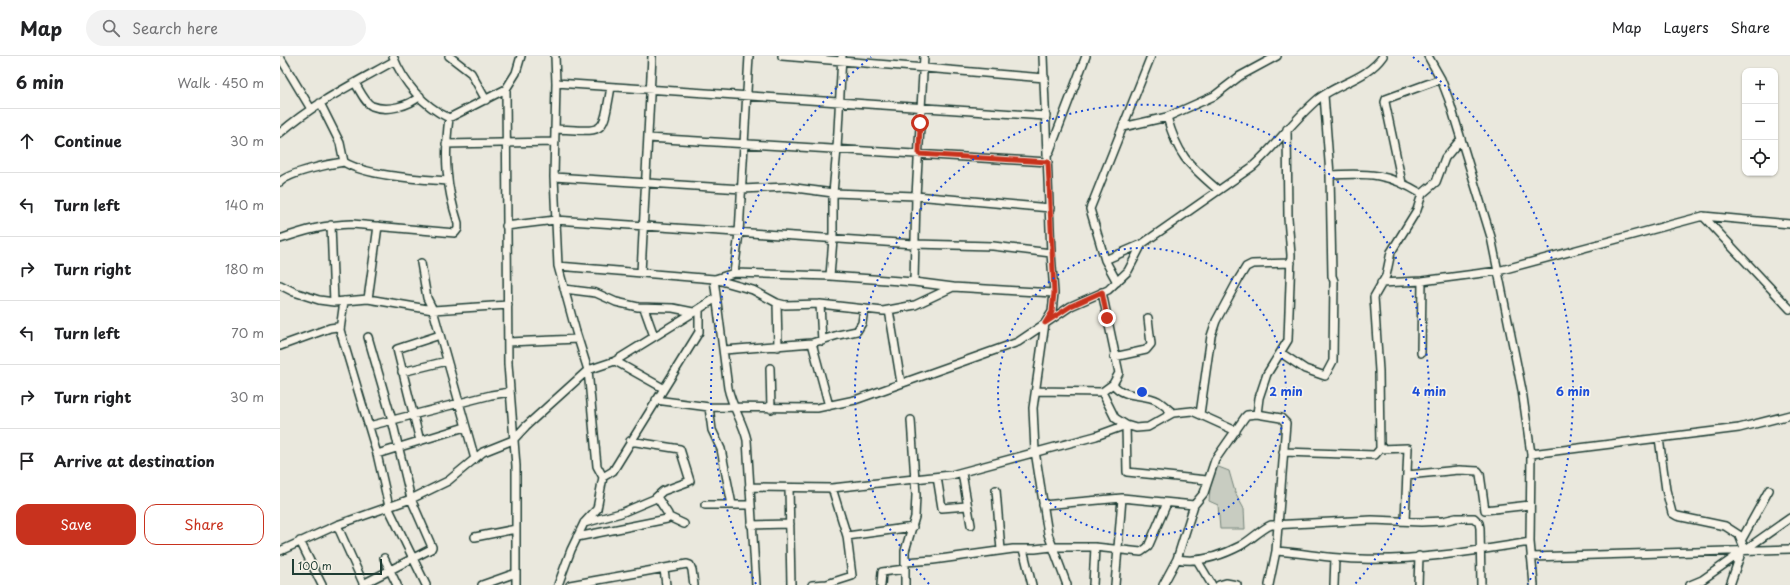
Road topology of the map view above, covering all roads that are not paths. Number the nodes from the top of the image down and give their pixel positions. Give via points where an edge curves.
1 (448, 56) edge
2 (521, 56) edge
3 (555, 56) edge
4 (652, 56) edge
5 (749, 56) edge
6 (782, 56) edge
7 (924, 56) edge
8 (1043, 56) edge
9 (1086, 56) edge
10 (1151, 56) edge
11 (1277, 56) edge
12 (1384, 56) edge
13 (1428, 56) edge
14 (281, 58) edge
15 (394, 58) edge
16 (842, 58) edge
17 (923, 68) junction
18 (1045, 78) junction
19 (1441, 79) junction
20 (355, 83) junction
21 (556, 83) junction
22 (611, 87) junction
23 (506, 89) junction
24 (650, 89) junction
25 (1324, 95) junction
26 (420, 96) junction
27 (747, 96) junction
28 (486, 100) junction
29 (840, 102) junction
30 (320, 103) junction
31 (921, 108) junction
32 (311, 109) junction
33 (1046, 116) junction
34 (1167, 117) junction
35 (450, 118) junction
36 (1124, 127) junction
37 (556, 129) junction
38 (1287, 129) junction
39 (280, 133) edge
40 (648, 138) junction
41 (1460, 140) junction
42 (506, 142) junction
43 (555, 142) junction
44 (446, 144) junction
45 (744, 144) junction
46 (837, 149) junction
47 (919, 154) junction
48 (1048, 159) junction
49 (344, 162) junction
50 (1330, 175) junction
51 (554, 177) junction
52 (447, 181) junction
53 (280, 182) edge
54 (646, 183) junction
55 (1402, 183) junction
56 (742, 189) junction
57 (1218, 190) junction
58 (833, 192) junction
59 (1422, 194) junction
60 (916, 196) junction
61 (1050, 208) junction
62 (1703, 216) junction
63 (555, 220) junction
64 (1790, 224) edge
65 (331, 225) junction
66 (378, 226) junction
67 (506, 226) junction
68 (644, 226) junction
69 (739, 233) junction
70 (280, 239) edge
71 (833, 239) junction
72 (914, 244) junction
73 (1142, 244) junction
74 (1051, 253) junction
75 (1105, 260) junction
76 (420, 263) dead end
77 (1291, 263) junction
78 (558, 266) junction
79 (1498, 271) junction
80 (642, 273) junction
81 (734, 273) junction
82 (830, 276) junction
83 (714, 279) junction
84 (1422, 281) junction
85 (914, 282) junction
86 (1117, 282) junction
87 (1381, 283) junction
88 (280, 284) edge
89 (953, 287) junction
90 (564, 289) junction
91 (1102, 292) junction
92 (1054, 293) junction
93 (716, 298) junction
94 (368, 300) junction
95 (344, 301) junction
96 (334, 302) junction
97 (777, 303) junction
98 (820, 304) junction
99 (508, 305) junction
100 (644, 308) junction
101 (864, 309) junction
102 (1790, 309) edge
103 (433, 310) junction
104 (696, 310) junction
105 (889, 310) junction
106 (1148, 318) dead end
107 (1045, 323) junction
108 (340, 330) junction
109 (440, 335) junction
110 (654, 336) junction
111 (368, 337) dead end
112 (578, 339) junction
113 (822, 341) junction
114 (508, 342) junction
115 (812, 343) junction
116 (280, 346) edge
117 (778, 347) junction
118 (724, 350) junction
119 (1281, 353) junction
120 (1421, 353) dead end
121 (1114, 357) junction
122 (446, 361) junction
123 (615, 361) junction
124 (770, 368) dead end
125 (588, 370) junction
126 (402, 372) junction
127 (901, 383) junction
128 (1113, 384) junction
129 (663, 388) junction
130 (1036, 390) junction
131 (510, 392) junction
132 (1102, 392) junction
133 (656, 400) junction
134 (458, 403) junction
135 (828, 406) junction
136 (709, 407) junction
137 (734, 408) junction
138 (771, 409) junction
139 (1173, 413) junction
140 (412, 414) junction
141 (1200, 414) junction
142 (1257, 414) junction
143 (1790, 415) edge
144 (392, 420) junction
145 (911, 420) dead end
146 (1126, 425) junction
147 (369, 426) junction
148 (465, 427) junction
149 (1236, 431) junction
150 (1659, 438) junction
151 (513, 440) junction
152 (630, 441) junction
153 (420, 442) junction
154 (399, 448) junction
155 (1380, 449) junction
156 (1035, 452) junction
157 (1283, 452) junction
158 (377, 454) junction
159 (1531, 454) junction
160 (475, 459) junction
161 (962, 473) junction
162 (1407, 475) junction
163 (602, 477) junction
164 (936, 477) junction
165 (915, 480) junction
166 (1207, 480) junction
167 (749, 487) junction
168 (788, 488) junction
169 (832, 488) junction
170 (996, 490) dead end
171 (1769, 490) dead end
172 (657, 497) junction
173 (411, 498) junction
174 (1122, 498) junction
175 (1167, 503) junction
176 (750, 504) junction
177 (705, 505) dead end
178 (732, 505) junction
179 (1044, 505) junction
180 (1194, 505) junction
181 (1530, 505) junction
182 (968, 506) junction
183 (390, 507) junction
184 (669, 517) junction
185 (1790, 518) edge
186 (1405, 521) junction
187 (584, 523) junction
188 (684, 524) dead end
189 (790, 524) junction
190 (337, 525) junction
191 (751, 525) junction
192 (971, 525) dead end
193 (1277, 525) junction
194 (913, 527) junction
195 (516, 529) junction
196 (847, 536) junction
197 (475, 537) dead end
198 (577, 537) junction
199 (1742, 539) junction
200 (300, 541) junction
201 (1530, 542) junction
202 (1052, 547) junction
203 (1095, 547) junction
204 (1023, 549) junction
205 (1117, 549) junction
206 (1790, 549) edge
207 (1001, 550) junction
208 (1481, 550) junction
209 (280, 551) edge
210 (1276, 551) junction
211 (1743, 552) junction
212 (1419, 556) junction
213 (1532, 557) junction
214 (384, 558) dead end
215 (1335, 558) junction
216 (412, 559) junction
217 (1177, 559) junction
218 (1198, 560) junction
219 (905, 565) junction
220 (390, 569) junction
221 (664, 569) junction
222 (516, 573) junction
223 (364, 584) edge
224 (322, 585) edge
225 (397, 585) edge
226 (426, 585) edge
227 (482, 585) edge
228 (516, 585) edge
229 (558, 585) edge
230 (570, 585) edge
231 (666, 585) edge
232 (694, 585) edge
233 (756, 585) edge
234 (791, 585) edge
235 (812, 585) edge
236 (881, 585) edge
237 (906, 585) edge
238 (1032, 585) edge
239 (1067, 585) edge
240 (1093, 585) edge
241 (1115, 585) edge
242 (1163, 585) edge
243 (1212, 585) edge
244 (1219, 585) edge
245 (1237, 585) edge
246 (1269, 585) edge
247 (1334, 585) edge
248 (1418, 585) edge
249 (1481, 585) edge
250 (1534, 585) edge
251 (1690, 585) edge
252 (1730, 585) edge

1 - 28 street via 471,73
2 - 23 street via 516,73
3 - 21 street
4 - 24 street
5 - 27 street
6 - 16 street
7 - 17 street
8 - 18 street
9 - 48 street
10 - 36 street
11 - 34 street via 1240,76 1214,96
12 - 25 street via 1359,78
13 - 19 street
14 - 32 street
15 - 20 street
15 - 26 street via 403,79
16 - 17 street
16 - 29 street
17 - 18 street
17 - 31 street
18 - 33 street
19 - 41 street
19 - 55 street via 1386,99
20 - 26 street via 368,103 374,106 399,108 412,103
20 - 30 street
21 - 22 street
21 - 37 street
22 - 24 street
22 - 37 street via 605,122 601,127 594,131
23 - 28 street
23 - 42 street
24 - 27 street
24 - 40 street
25 - 38 street via 1297,117
25 - 50 street
26 - 35 street via 441,114
27 - 29 street
27 - 45 street
28 - 35 street
29 - 31 street
29 - 46 street
30 - 32 street
30 - 49 street via 340,143
31 - 33 street
31 - 47 street
32 - 39 street
33 - 48 street
34 - 36 street
34 - 57 street via 1173,140 1180,152 1195,170
35 - 44 street
36 - 75 street via 1090,209
37 - 43 street
38 - 57 street via 1263,158
38 - 77 street
40 - 45 street
40 - 54 street
41 - 59 street via 1445,158 1436,182
41 - 79 street via 1489,227
42 - 43 street
42 - 44 street
42 - 67 street
43 - 51 street
44 - 52 street
45 - 46 street
45 - 56 street
46 - 47 street
46 - 58 street
47 - 48 street
47 - 60 street
48 - 61 street
49 - 52 street via 354,168 395,176
49 - 53 street via 317,166 290,175
50 - 55 street via 1379,174
50 - 119 street via 1334,361 1325,376 1305,370
51 - 54 street
51 - 63 street
52 - 66 street via 458,223 455,233
54 - 56 street
54 - 68 street
55 - 59 street
56 - 58 street via 788,187
56 - 69 street
57 - 73 street
58 - 60 street
58 - 71 street
59 - 87 street via 1417,210 1391,252 1388,273
60 - 61 street
60 - 72 street
61 - 74 street
62 - 64 street
62 - 79 street
62 - 102 street
63 - 67 street
63 - 68 street
63 - 78 street
65 - 66 street
65 - 70 street via 302,230
65 - 96 street
66 - 94 street
67 - 99 street
68 - 69 street
68 - 80 street
69 - 71 street
69 - 81 street
71 - 72 street
71 - 82 street
72 - 74 street via 993,246
72 - 85 street
73 - 75 street
73 - 86 street via 1128,271
74 - 92 street
75 - 86 street
76 - 103 street via 427,298
77 - 119 street via 1288,340
77 - 141 street via 1252,264 1246,267 1238,280 1216,321 1211,336
78 - 80 street
78 - 90 street
79 - 84 street
79 - 159 street via 1522,390
80 - 83 street
81 - 82 street
81 - 83 street
82 - 85 street
83 - 93 street
83 - 97 street via 753,290
84 - 87 street
84 - 120 street
85 - 89 street
86 - 91 street
87 - 155 street via 1374,297 1379,371
88 - 96 street via 306,297
89 - 92 street
89 - 105 street via 915,305
90 - 100 street via 596,293 616,302
90 - 112 street
91 - 107 street via 1071,306
91 - 121 street
92 - 107 street via 1052,312
93 - 104 street
93 - 118 street
94 - 95 street
94 - 103 street
95 - 96 street
95 - 108 street
97 - 98 street
97 - 117 street
98 - 101 street
98 - 113 street
99 - 103 street
99 - 114 street
100 - 104 street
100 - 110 street
101 - 105 street
101 - 113 street via 857,331 838,334
103 - 109 street
104 - 110 street
104 - 129 street via 699,332
105 - 127 street
106 - 121 street via 1151,344 1146,350
107 - 127 street via 1018,342
107 - 130 street
108 - 116 street via 337,327 330,328
108 - 147 street
109 - 122 street
109 - 126 street via 398,348
110 - 123 street
111 - 144 street
112 - 114 street
112 - 125 street
113 - 115 street
114 - 131 street
115 - 117 street
115 - 135 street
117 - 118 street
118 - 137 street via 728,388
119 - 142 street via 1263,384
121 - 128 street via 1118,373
122 - 126 street
122 - 134 street
123 - 125 street
123 - 129 street
124 - 138 street
125 - 151 street
125 - 163 street via 597,466
126 - 140 street
127 - 135 street via 855,400
128 - 132 street
128 - 139 street via 1117,390 1157,400
129 - 133 street
130 - 132 street
130 - 156 street via 1033,408
131 - 134 street
131 - 151 street
132 - 146 street via 1115,418
133 - 136 street
133 - 152 street
134 - 140 street
134 - 148 street
135 - 138 street
136 - 137 street
136 - 178 street via 712,430 721,449
137 - 138 street
137 - 167 street via 741,419 747,440
139 - 141 street via 1192,411
139 - 146 street via 1148,426 1136,428
140 - 144 street
140 - 153 street
141 - 149 street
142 - 149 street via 1247,415
142 - 157 street via 1285,420
143 - 150 street via 1739,428
144 - 147 street
144 - 154 street
145 - 165 street
146 - 156 street via 1096,436
146 - 166 street via 1127,472
147 - 158 street
148 - 153 street
148 - 160 street
149 - 166 street via 1216,460
150 - 159 street
150 - 199 street via 1672,513 1725,526
151 - 160 street via 491,448
151 - 195 street via 516,466
152 - 163 street via 612,471
152 - 172 street via 678,448 682,451 690,481 663,491
153 - 154 street
154 - 158 street
154 - 173 street
155 - 157 street via 1375,455
155 - 162 street via 1408,448
156 - 161 street
156 - 179 street
157 - 193 street
158 - 183 street
159 - 181 street
160 - 173 street via 448,481
161 - 164 street
161 - 182 street
162 - 181 street via 1459,470 1478,471 1485,510
162 - 186 street
163 - 187 street via 596,510
164 - 165 street
164 - 182 street via 942,508
165 - 169 street
165 - 194 street
166 - 180 street via 1204,493
167 - 168 street
167 - 176 street
168 - 169 street
168 - 189 street
169 - 196 street
170 - 207 street
171 - 199 street
172 - 184 street
172 - 187 street via 621,512
173 - 183 street
173 - 216 street via 432,547
174 - 175 street
174 - 179 street
174 - 205 street
175 - 180 street
175 - 205 street via 1145,550 1141,552
176 - 178 street
176 - 191 street
177 - 178 street
179 - 202 street
180 - 217 street
181 - 201 street
182 - 192 street
183 - 190 street
183 - 216 street
184 - 188 street
184 - 198 street
185 - 211 street
186 - 193 street via 1372,520
186 - 208 street via 1474,518 1479,523
187 - 198 street
189 - 191 street
189 - 234 street
190 - 200 street
190 - 223 street
191 - 233 street
193 - 210 street
193 - 218 street via 1264,528 1240,546
194 - 196 street
194 - 219 street via 905,551
195 - 197 street
195 - 222 street
196 - 235 street via 852,576 827,584
198 - 229 street
199 - 211 street
200 - 209 street
200 - 224 street
201 - 208 street
201 - 213 street
202 - 203 street
202 - 204 street
202 - 239 street
203 - 205 street
203 - 240 street
204 - 207 street
204 - 238 street
205 - 241 street
206 - 211 street
207 - 219 street
208 - 212 street
208 - 249 street
210 - 215 street
210 - 246 street
211 - 213 street
211 - 251 street via 1702,580
211 - 252 street
212 - 215 street
212 - 248 street
213 - 250 street
214 - 220 street
215 - 247 street
216 - 220 street
216 - 226 street
217 - 218 street
217 - 242 street
218 - 243 street
219 - 236 street via 882,572
219 - 237 street
220 - 223 street
220 - 225 street
221 - 230 street
221 - 231 street
221 - 232 street via 690,565
222 - 227 street
222 - 228 street
244 - 245 street

